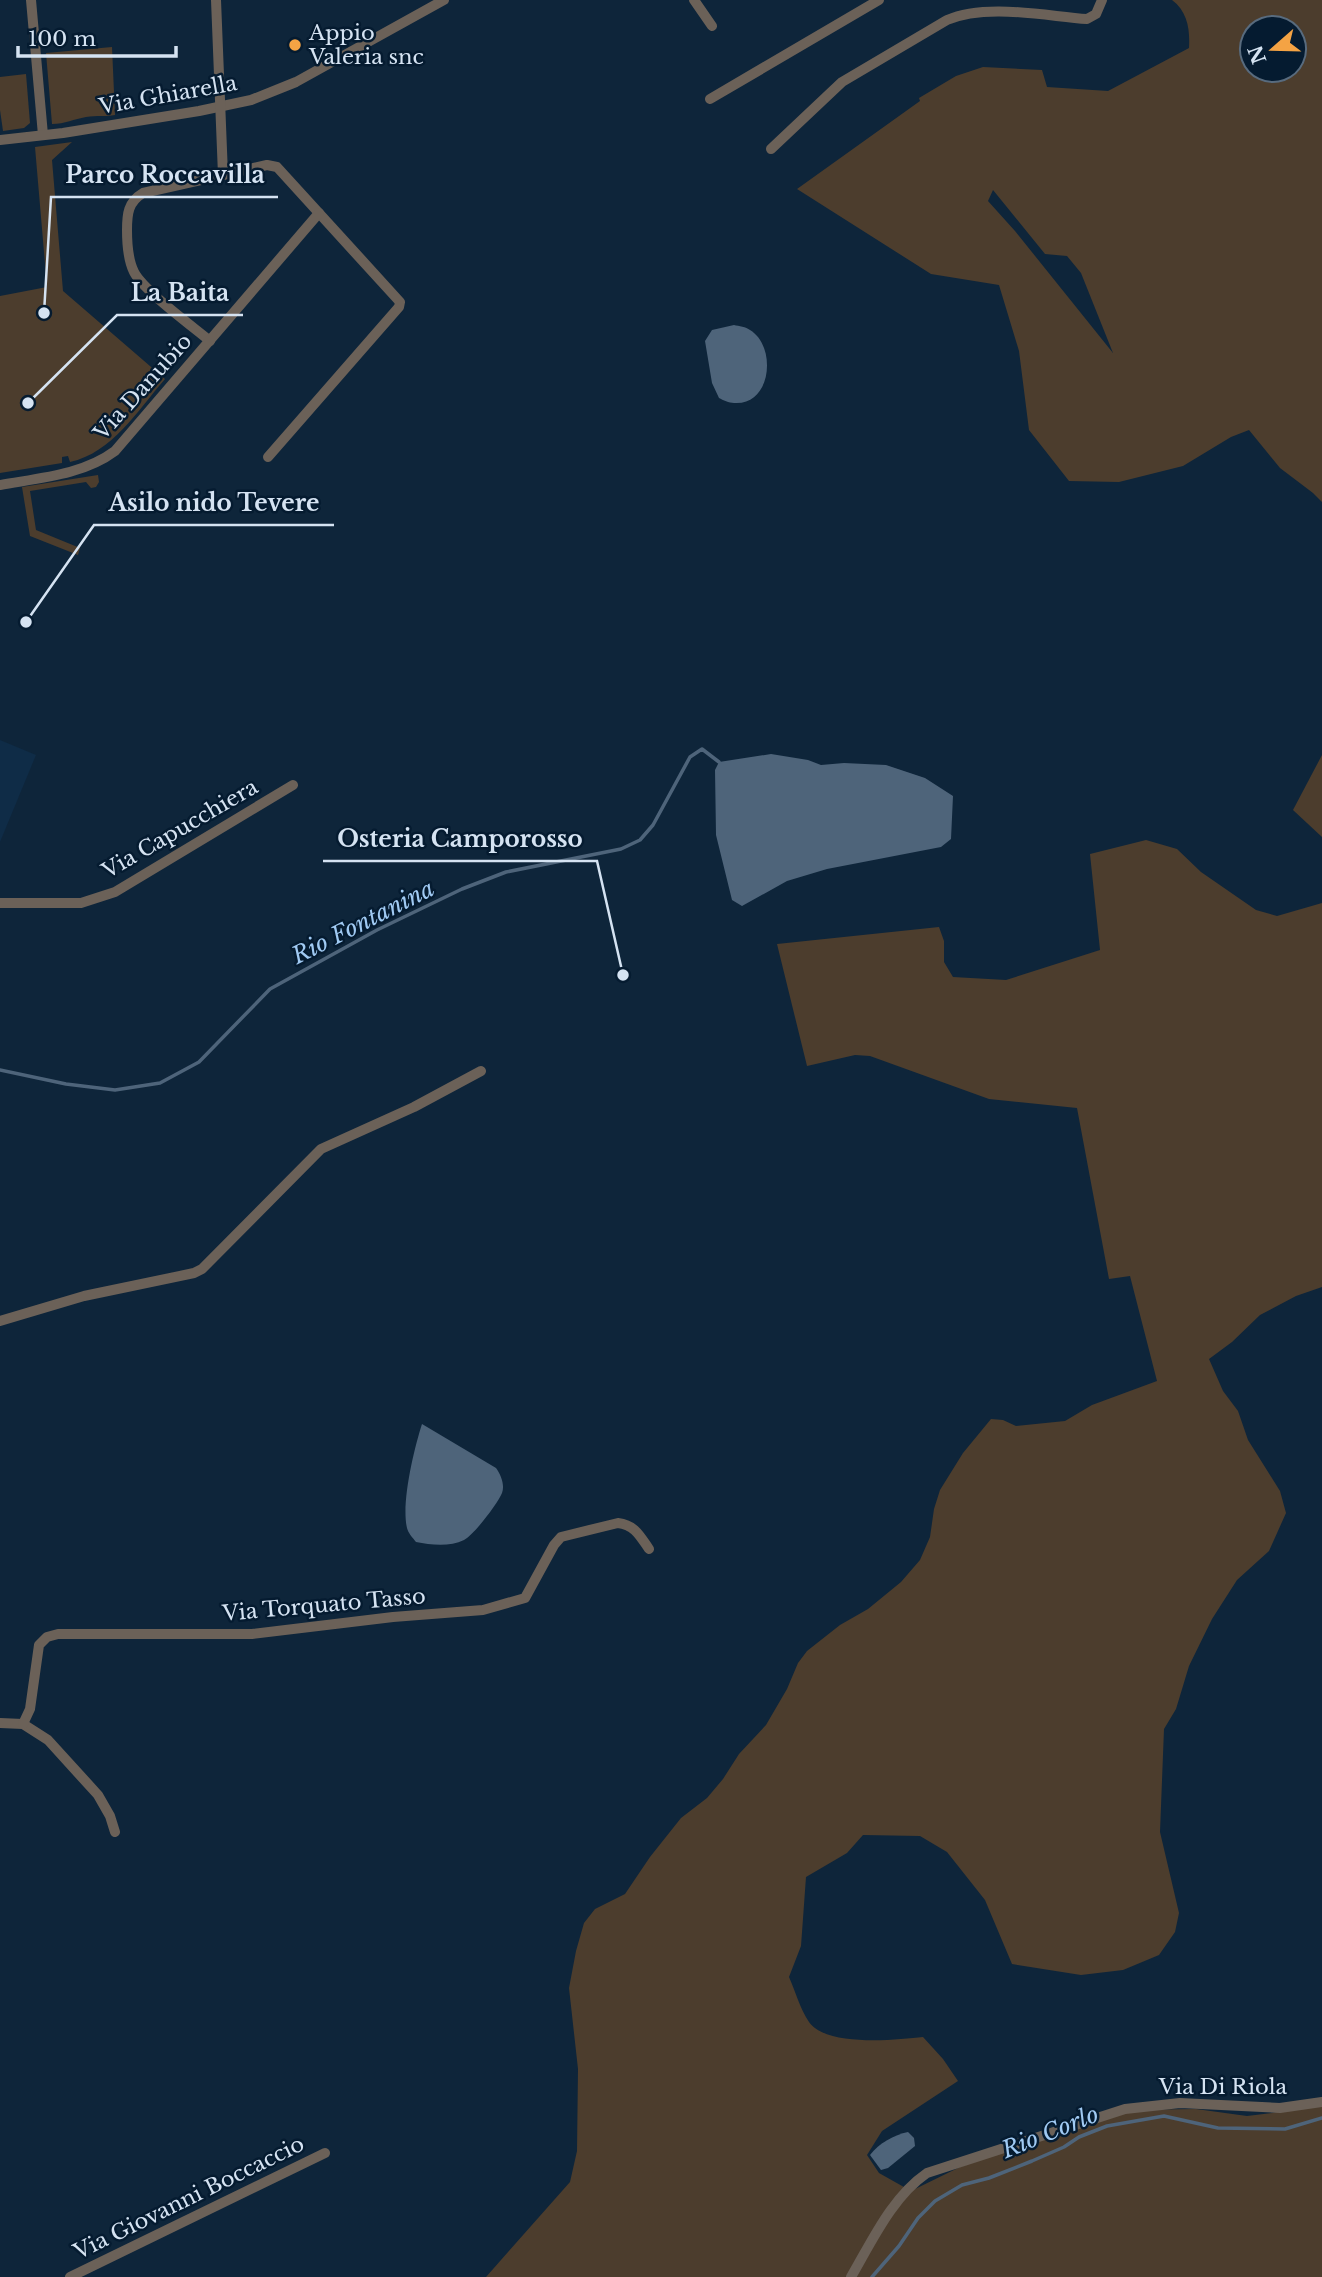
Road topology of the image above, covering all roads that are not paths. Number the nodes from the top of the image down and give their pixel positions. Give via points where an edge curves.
1 (31, 0) edge
2 (216, 0) edge
3 (444, 0) edge
4 (694, 0) edge
5 (879, 0) edge
6 (1102, 0) edge
7 (712, 26) dead end
8 (710, 99) dead end
9 (220, 108) junction
10 (44, 135) junction
11 (0, 140) edge
12 (771, 149) dead end
13 (223, 175) junction
14 (319, 213) junction
15 (210, 341) junction
16 (268, 457) dead end
17 (0, 485) edge
18 (293, 785) dead end
19 (0, 903) edge
20 (481, 1071) dead end
21 (0, 1321) edge
22 (649, 1549) dead end
23 (0, 1723) edge
24 (23, 1724) junction
25 (115, 1832) dead end
26 (1322, 2102) edge
27 (325, 2153) dead end
28 (70, 2277) edge
29 (851, 2277) edge

1 - 10 street
2 - 9 street
3 - 9 street, Via Ghiarella via 296,82
4 - 7 street
5 - 8 street
6 - 12 street via 1096,14 1087,19 991,12 947,20 842,82
9 - 10 street, Via Ghiarella
9 - 13 street
10 - 11 street, Via Ghiarella
13 - 14 street, Via Danubio via 272,165
13 - 15 street, Via Danubio via 143,193 132,201 128,212 129,257 139,280
14 - 15 street, Via Danubio
14 - 16 street via 400,302
15 - 17 street, Via Danubio via 105,459 81,469
18 - 19 street, Via Capucchiera via 115,892 81,903
20 - 21 street via 321,1149 202,1269 58,1302
22 - 24 street, Via Torquato Tasso via 627,1524 561,1537 525,1598 483,1609 252,1634 47,1637 39,1645 30,1709
23 - 24 street
24 - 25 street via 48,1740 93,1788
26 - 29 street, Via Di Riola via 1280,2108 1181,2103 1125,2109 927,2173 912,2183 887,2217
27 - 28 street, Via Giovanni Boccaccio

